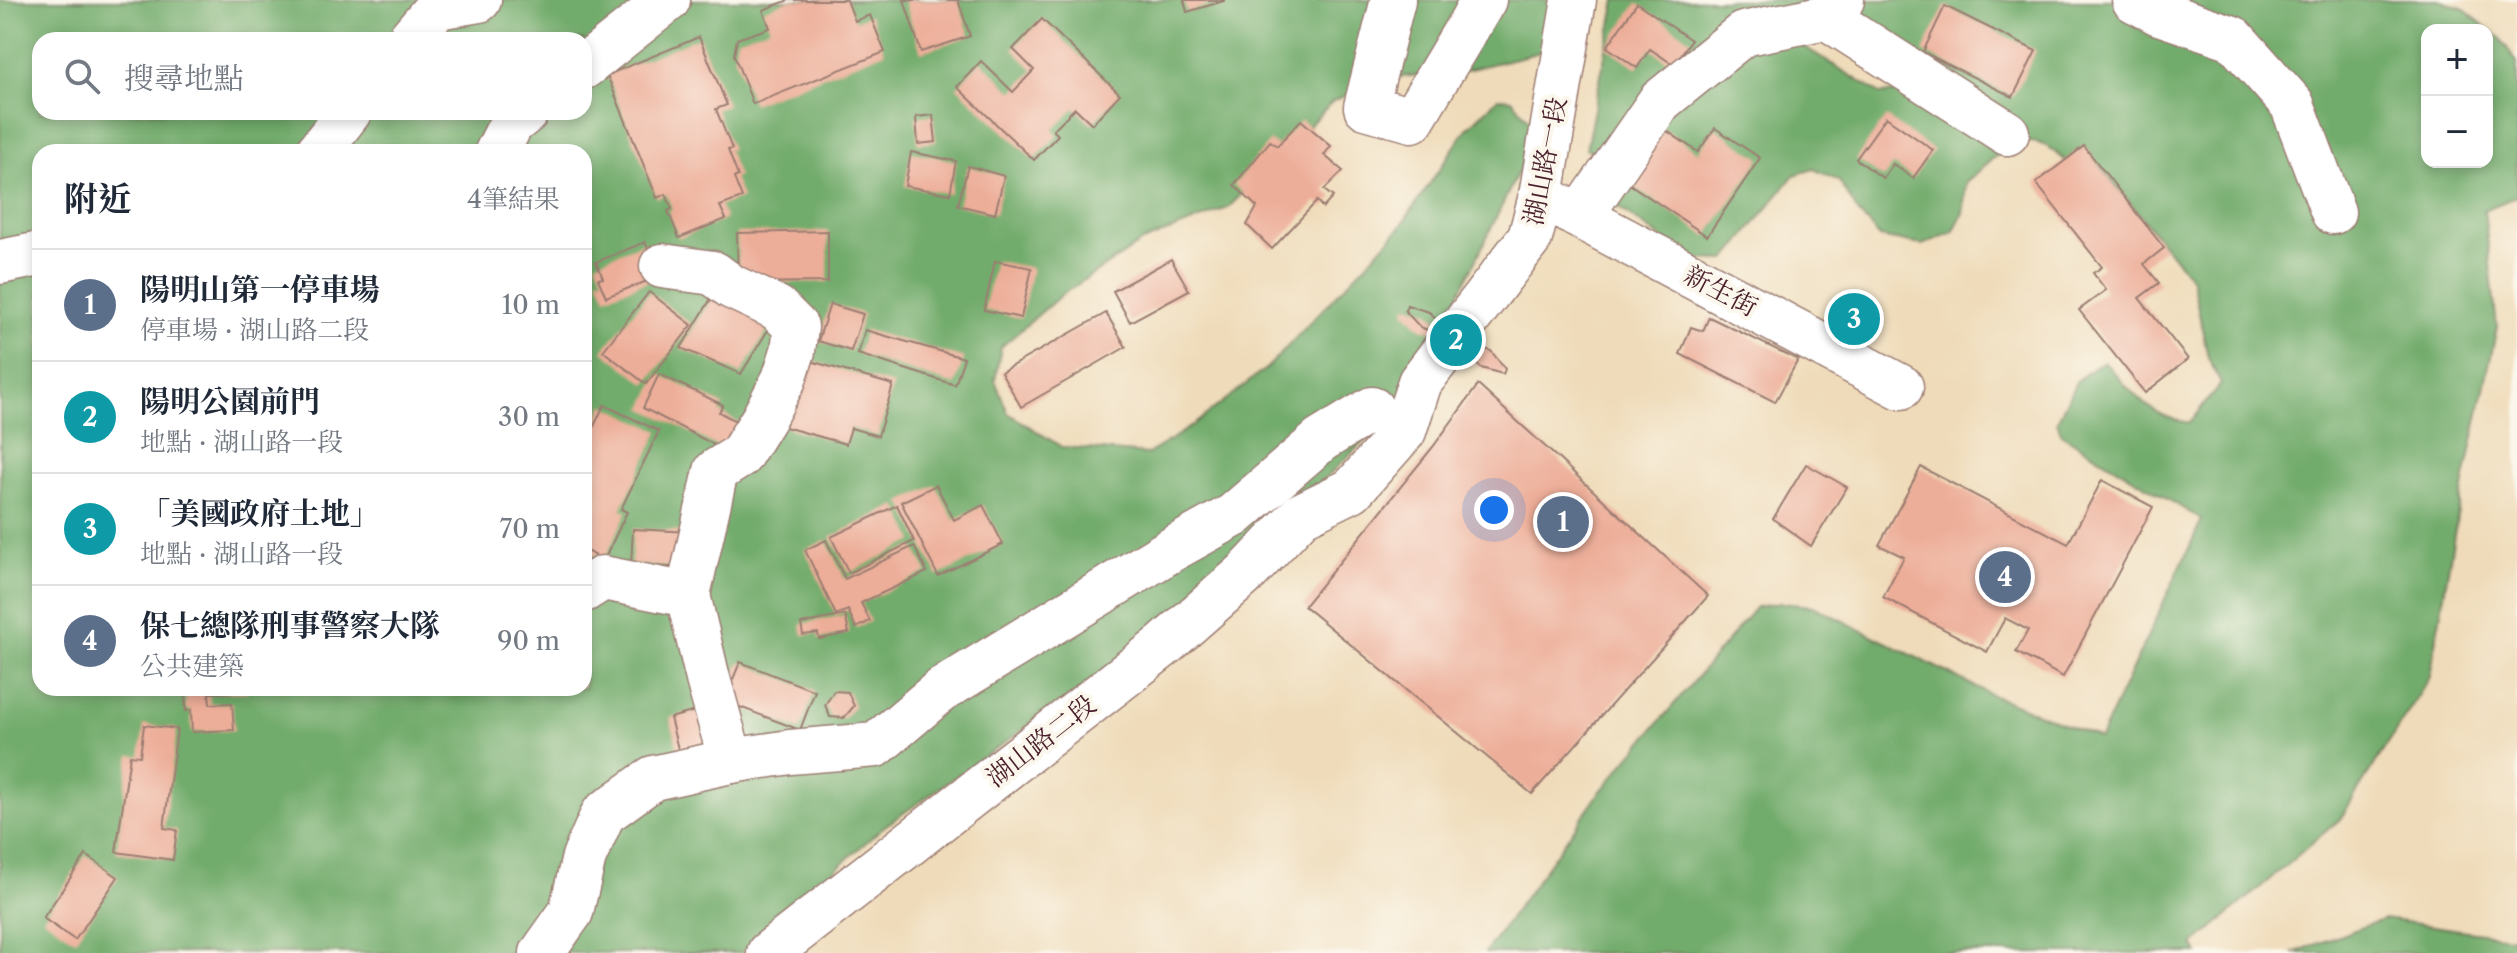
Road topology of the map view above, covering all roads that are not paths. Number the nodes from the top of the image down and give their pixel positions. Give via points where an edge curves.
1 (479, 0) edge
2 (668, 0) edge
3 (1393, 0) edge
4 (1484, 0) edge
5 (1574, 0) edge
6 (2134, 0) edge
7 (1834, 9) edge
8 (416, 32) edge
9 (592, 61) edge
10 (343, 120) edge
11 (516, 120) edge
12 (2007, 133) dead end
13 (324, 144) edge
14 (501, 144) edge
15 (1541, 196) junction
16 (2333, 212) dead end
17 (1580, 217) junction
18 (32, 256) edge
19 (0, 262) edge
20 (662, 266) dead end
21 (1420, 382) junction
22 (1901, 387) dead end
23 (1372, 409) junction
24 (1301, 515) junction
25 (592, 585) edge
26 (688, 595) junction
27 (731, 761) junction
28 (542, 953) edge
29 (769, 953) edge

1 - 8 street via 437,7
2 - 9 street
3 - 4 street via 1366,107 1412,120
5 - 15 street, 湖山路一段
6 - 16 street via 2233,38 2292,104
7 - 12 street
7 - 17 street via 1743,34 1660,101
10 - 13 street
11 - 14 street
15 - 17 street, 新生街
15 - 21 street, 湖山路一段 via 1530,238
17 - 22 street, 新生街
18 - 19 street
20 - 26 street via 713,273 777,308 796,327 784,379 763,419 740,456 716,471
21 - 23 street, 湖山路二段 via 1384,396
21 - 24 street, 湖山路二段 via 1404,431 1352,490
23 - 24 street, 湖山路二段 via 1323,463
23 - 27 street via 1321,440 1234,515 940,691 876,745
24 - 29 street, 湖山路二段 via 1246,573 1164,645
25 - 26 street via 603,578
26 - 27 street
27 - 28 street via 653,778 603,814 584,857 571,912

